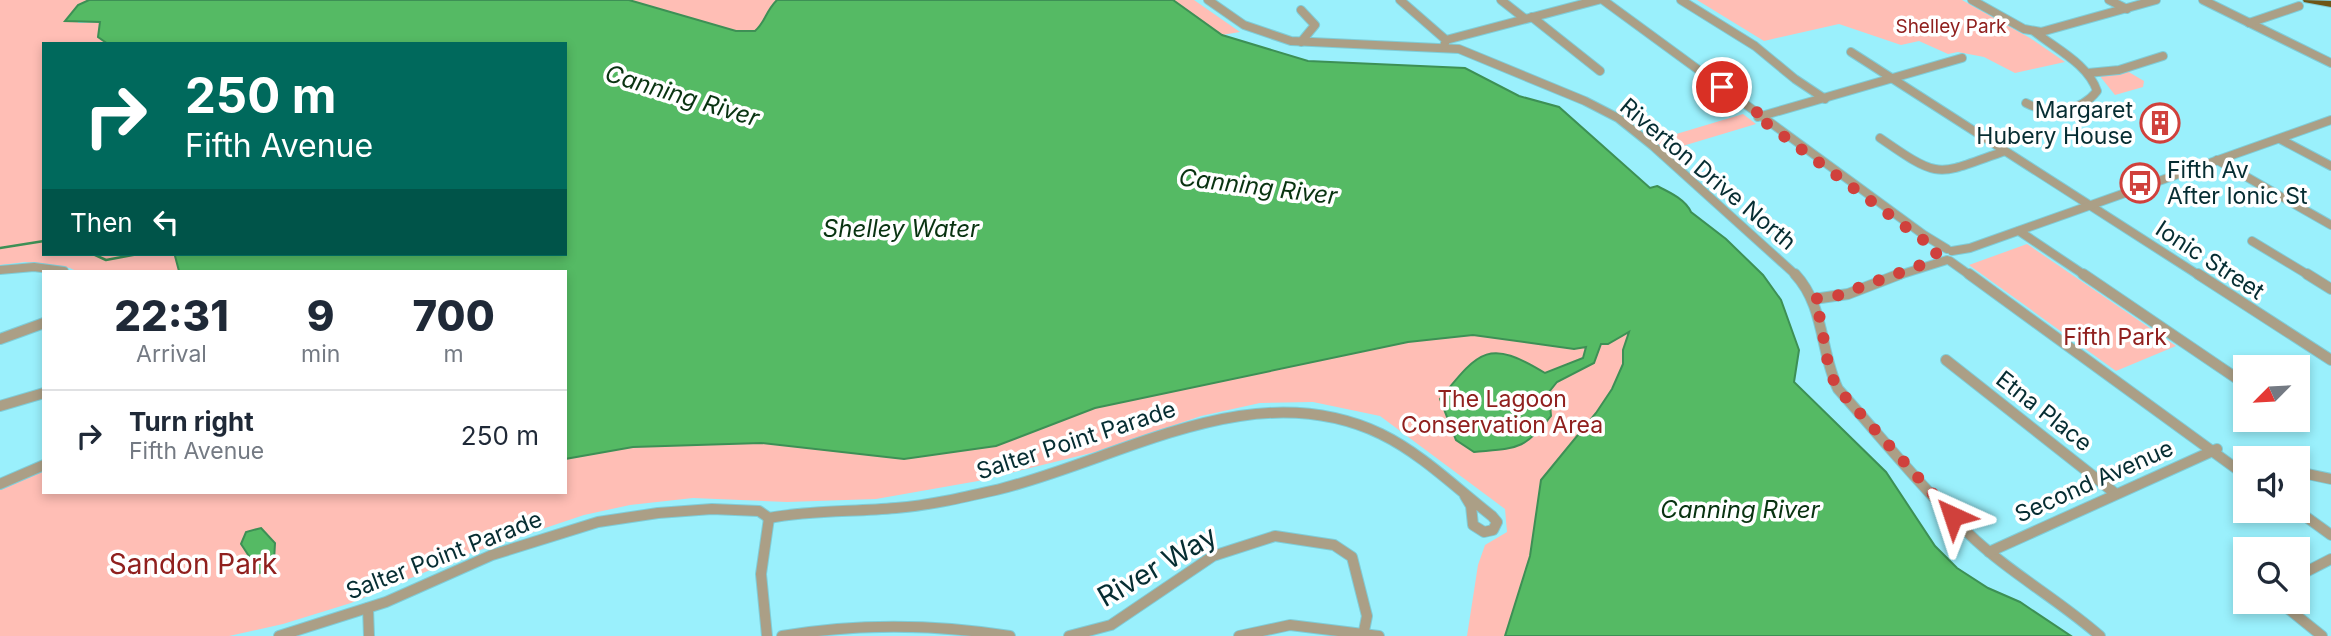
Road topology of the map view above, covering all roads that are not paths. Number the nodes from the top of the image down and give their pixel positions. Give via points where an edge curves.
1 (1208, 0) edge
2 (1400, 0) edge
3 (1501, 0) edge
4 (1599, 0) edge
5 (1681, 0) edge
6 (1972, 0) edge
7 (2109, 0) edge
8 (2156, 0) edge
9 (2203, 0) edge
10 (2304, 3) edge
11 (2331, 4) edge
12 (2127, 9) junction
13 (1301, 10) dead end
14 (1528, 18) junction
15 (2249, 23) junction
16 (2035, 32) junction
17 (1301, 42) junction
18 (1445, 43) junction
19 (1851, 52) dead end
20 (2163, 56) dead end
21 (1962, 58) dead end
22 (2331, 63) edge
23 (1600, 71) dead end
24 (2088, 73) junction
25 (1892, 79) junction
26 (1825, 99) junction
27 (2026, 103) dead end
28 (1760, 117) junction
29 (2331, 120) edge
30 (1881, 138) dead end
31 (2280, 139) junction
32 (2005, 151) junction
33 (2217, 160) junction
34 (2331, 166) edge
35 (2090, 205) junction
36 (2331, 225) edge
37 (2019, 231) junction
38 (2252, 241) dead end
39 (1949, 255) junction
40 (0, 270) edge
41 (56, 270) edge
42 (2331, 289) edge
43 (1814, 299) junction
44 (42, 324) edge
45 (0, 339) edge
46 (1946, 360) dead end
47 (2331, 360) edge
48 (2233, 376) edge
49 (42, 394) edge
50 (0, 406) edge
51 (2215, 450) junction
52 (2233, 461) edge
53 (42, 466) edge
54 (2310, 475) edge
55 (2331, 479) edge
56 (0, 484) edge
57 (2116, 494) junction
58 (1465, 496) dead end
59 (769, 518) junction
60 (2310, 520) edge
61 (2331, 535) edge
62 (1989, 552) junction
63 (2331, 559) edge
64 (2310, 570) edge
65 (368, 608) junction
66 (2295, 614) edge
67 (1261, 633) edge
68 (764, 635) edge
69 (1364, 635) edge
70 (279, 636) edge
71 (369, 636) edge
72 (782, 636) edge
73 (1010, 636) edge
74 (1069, 636) edge
75 (1239, 636) edge
76 (1379, 636) edge
77 (2100, 636) edge
78 (2322, 636) edge

1 - 17 street, Riverton Drive North via 1244,25
2 - 18 street
3 - 14 street
4 - 14 street
4 - 28 street
5 - 26 street via 1755,46
6 - 16 street
7 - 12 street
8 - 12 street
9 - 15 street
10 - 11 highway
10 - 15 street
12 - 16 street
13 - 17 street via 1315,25
14 - 18 street
14 - 23 street
15 - 22 street
16 - 24 street
17 - 18 street, Riverton Drive North
18 - 43 street, Riverton Drive North via 1618,118 1784,263
19 - 25 street, Ionic Street
20 - 24 street via 2119,70
21 - 25 street
24 - 27 street via 2097,91 2087,101 2048,111
25 - 26 street
25 - 32 street, Ionic Street
26 - 28 street
28 - 39 street
29 - 31 street
30 - 32 street via 1936,172
31 - 33 street
31 - 34 street
32 - 35 street, Ionic Street
33 - 35 street
33 - 36 street
35 - 37 street
35 - 47 street, Ionic Street
37 - 39 street
37 - 48 street
38 - 42 street
39 - 43 street via 1836,296
39 - 51 street
40 - 41 street
43 - 62 street via 1828,367 1838,389
44 - 45 street
46 - 57 street, Etna Place
49 - 50 street
51 - 52 street
51 - 57 street, Second Avenue
53 - 56 street
54 - 55 street
57 - 62 street, Second Avenue
58 - 59 street, Salter Point Parade via 1375,431 1332,415 1282,409 1230,414 1041,478 965,497 897,508
59 - 65 street, Salter Point Parade via 759,511 712,509 598,522 492,555
59 - 68 street via 761,574
60 - 61 street
62 - 77 street
63 - 64 street
65 - 70 street, Salter Point Parade
65 - 71 street
66 - 78 street
67 - 69 street via 1290,625
67 - 75 street
69 - 74 street, River Way via 1367,616 1352,557 1334,545 1275,536 1213,556 1111,625
69 - 76 street
72 - 73 street via 878,625 932,625

